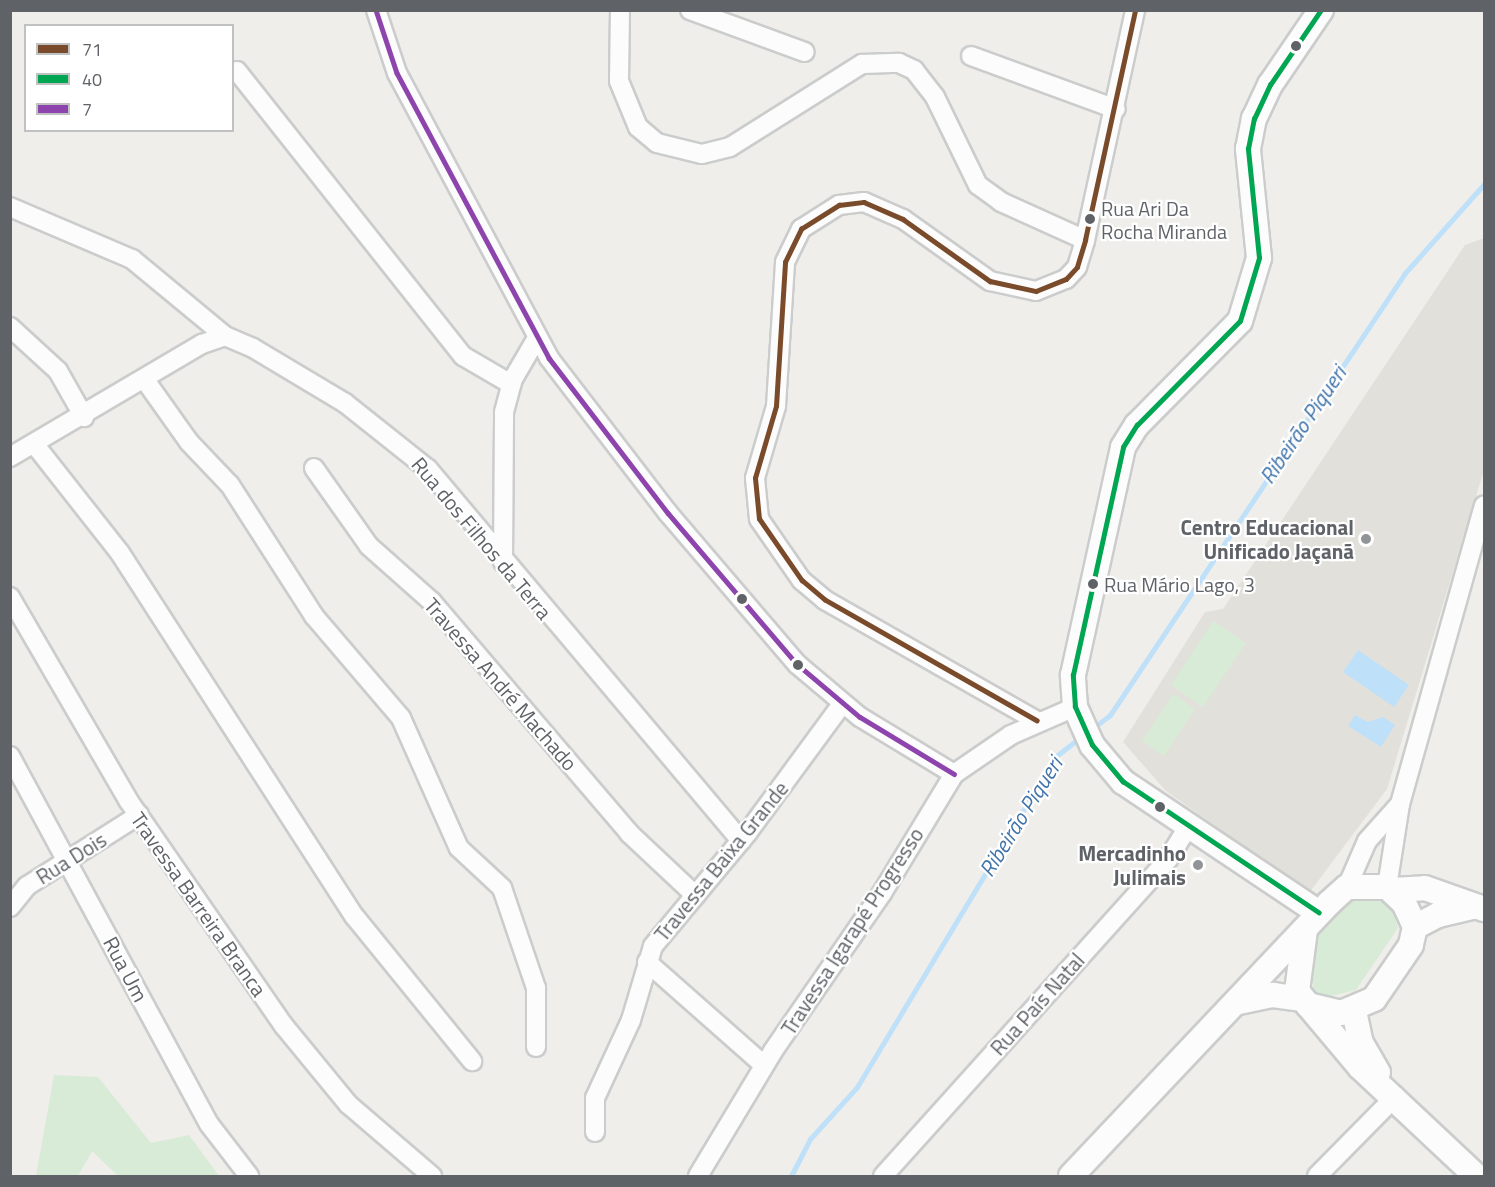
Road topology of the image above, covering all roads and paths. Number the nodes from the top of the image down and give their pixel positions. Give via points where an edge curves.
1 (376, 10) edge
2 (620, 10) edge
3 (690, 10) edge
4 (1135, 10) edge
5 (1321, 10) edge
6 (805, 52) dead end
7 (971, 56) dead end
8 (237, 71) dead end
9 (1116, 109) junction
10 (10, 207) edge
11 (1085, 240) junction
12 (10, 327) edge
13 (225, 336) junction
14 (537, 338) junction
15 (145, 380) junction
16 (511, 384) junction
17 (84, 417) junction
18 (34, 445) junction
19 (10, 457) edge
20 (314, 468) dead end
21 (1485, 506) edge
22 (503, 562) junction
23 (10, 597) edge
24 (842, 704) junction
25 (1077, 711) junction
26 (1037, 721) junction
27 (10, 756) edge
28 (954, 774) junction
29 (1400, 804) junction
30 (138, 815) junction
31 (1187, 829) junction
32 (741, 841) junction
33 (66, 859) junction
34 (1347, 887) junction
35 (1389, 888) junction
36 (695, 896) junction
37 (10, 907) edge
38 (1479, 908) edge
39 (1312, 922) junction
40 (1415, 927) junction
41 (647, 962) junction
42 (1239, 1002) junction
43 (1305, 1002) junction
44 (1354, 1011) junction
45 (536, 1047) dead end
46 (472, 1061) dead end
47 (764, 1065) junction
48 (1391, 1091) junction
49 (596, 1132) dead end
50 (249, 1176) edge
51 (432, 1176) edge
52 (698, 1176) edge
53 (883, 1176) edge
54 (1071, 1176) edge
55 (1317, 1176) edge
56 (1476, 1176) edge

1 - 14 street via 397,73
2 - 11 street via 619,81 638,127 657,143 702,154 730,147 862,64 899,63 914,70 935,97 978,185 1001,202
3 - 6 street
4 - 9 street
5 - 25 street via 1270,85 1254,119 1248,149 1259,258 1240,321 1137,425 1123,447 1077,648
7 - 9 street
8 - 16 street via 463,356
9 - 11 street
10 - 13 street, Rua dos Filhos da Terra via 132,259
11 - 26 street via 1077,267 1066,279 1036,291 1013,289 969,269 880,206 839,205 812,218 789,246 785,262 776,405 755,478 759,519 802,580 825,600
12 - 17 street via 58,371
13 - 15 street
13 - 22 street, Rua dos Filhos da Terra via 293,370 379,427 428,469
14 - 16 street
14 - 24 street via 695,546 797,664
15 - 17 street
15 - 45 street via 189,442 230,485 314,616 401,718 459,848 502,888 536,988
16 - 22 street via 501,433
17 - 18 street
18 - 19 street
18 - 46 street via 158,609 356,917
20 - 36 street, Travessa André Machado via 369,546 432,602 629,833
21 - 29 street
22 - 32 street, Rua dos Filhos da Terra
23 - 30 street, Travessa Barreira Branca
24 - 28 street
24 - 32 street, Travessa Baixa Grande
25 - 26 street, Travessa Igarapé Progresso
25 - 31 street via 1096,752 1123,782
26 - 28 street, Travessa Igarapé Progresso
27 - 33 street, Rua Um
28 - 47 street, Travessa Igarapé Progresso via 882,893
29 - 34 street via 1367,841
29 - 35 street
30 - 33 street, Rua Dois
30 - 51 street, Travessa Barreira Branca via 321,1072
31 - 39 street
31 - 53 street, Rua País Natal via 1168,859
32 - 36 street, Travessa Baixa Grande
33 - 37 street, Rua Dois via 27,886
33 - 50 street, Rua Um via 209,1124
34 - 35 street via 1368,883
34 - 39 street
35 - 38 street via 1425,888
35 - 40 street via 1411,914
36 - 41 street, Travessa Baixa Grande via 652,946
38 - 40 street via 1438,915
39 - 42 street
39 - 43 street via 1296,974
40 - 44 street via 1411,945 1374,999
41 - 47 street
41 - 49 street, Travessa Baixa Grande via 630,1020 595,1098
42 - 43 street via 1273,995
42 - 54 street
43 - 44 street via 1332,1014
43 - 48 street via 1360,1067
44 - 48 street via 1361,1042
47 - 52 street, Travessa Igarapé Progresso
48 - 55 street
48 - 56 street

